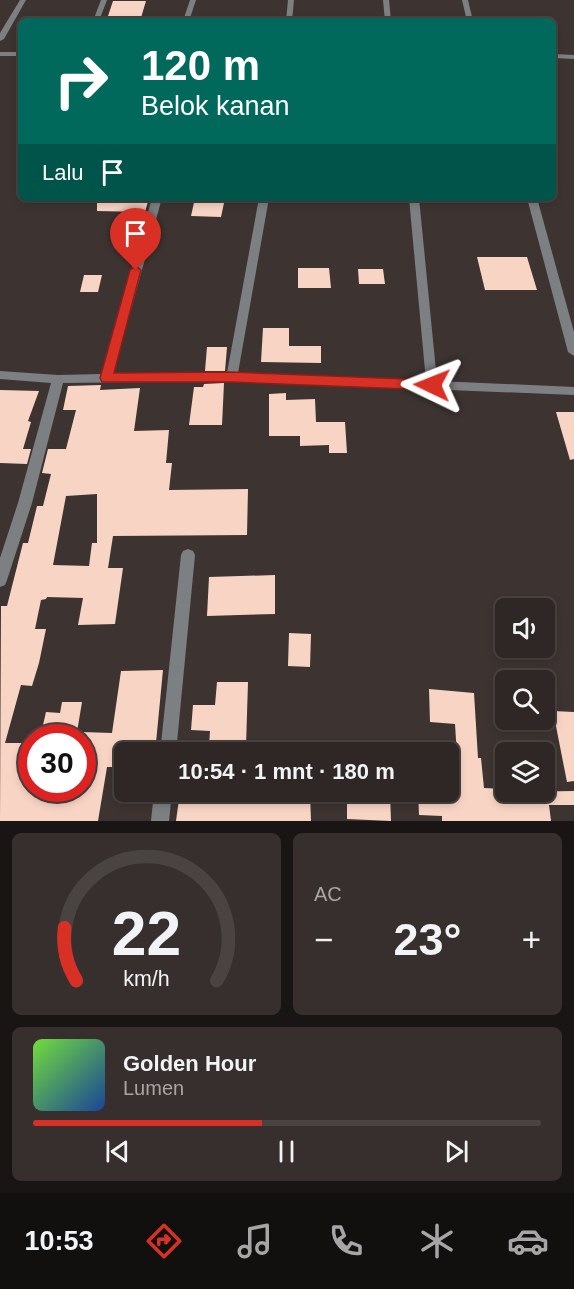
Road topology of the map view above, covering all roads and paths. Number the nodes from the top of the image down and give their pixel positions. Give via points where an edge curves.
1 (23, 0) edge
2 (104, 0) edge
3 (193, 0) edge
4 (291, 0) edge
5 (386, 0) edge
6 (465, 0) edge
7 (97, 18) edge
8 (187, 18) edge
9 (289, 18) edge
10 (388, 18) edge
11 (469, 18) edge
12 (0, 39) edge
13 (0, 54) edge
14 (18, 54) edge
15 (556, 56) edge
16 (574, 57) edge
17 (156, 201) edge
18 (263, 201) edge
19 (414, 201) edge
20 (533, 201) edge
21 (574, 352) edge
22 (0, 375) edge
23 (232, 377) junction
24 (106, 378) junction
25 (58, 379) junction
26 (432, 385) junction
27 (574, 391) edge
28 (188, 555) dead end
29 (0, 580) edge
30 (169, 742) edge
31 (162, 802) edge
32 (160, 821) edge

1 - 12 street
2 - 7 street
3 - 8 street
4 - 9 street
5 - 10 street
6 - 11 street
13 - 14 street
15 - 16 street
17 - 24 street
18 - 23 street
19 - 26 street
20 - 21 street
22 - 25 street
23 - 24 street
23 - 26 street
24 - 25 street
25 - 29 street
26 - 27 street
28 - 30 street
31 - 32 street

